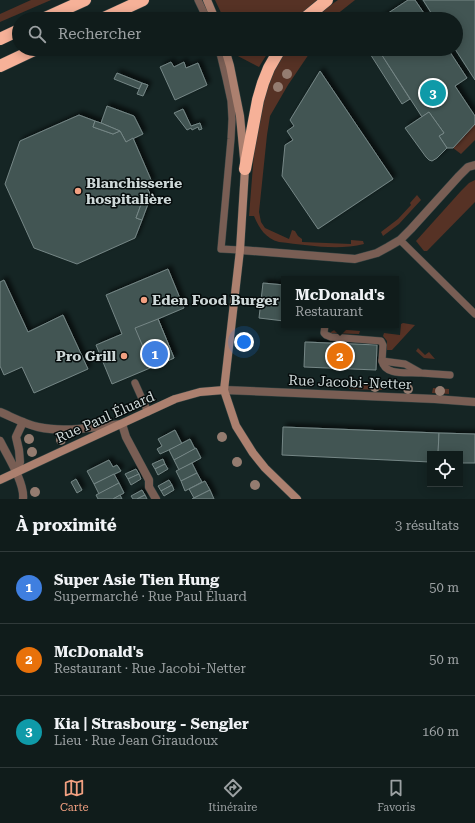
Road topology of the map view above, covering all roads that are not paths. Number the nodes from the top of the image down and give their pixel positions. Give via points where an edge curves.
1 (85, 0) edge
2 (143, 0) edge
3 (198, 0) edge
4 (207, 0) edge
5 (326, 0) edge
6 (58, 12) edge
7 (117, 12) edge
8 (207, 12) edge
9 (209, 12) edge
10 (312, 12) edge
11 (12, 33) edge
12 (0, 38) edge
13 (22, 56) edge
14 (221, 56) edge
15 (228, 56) edge
16 (276, 56) edge
17 (0, 67) edge
18 (475, 160) edge
19 (472, 166) edge
20 (245, 169) junction
21 (400, 240) junction
22 (240, 250) junction
23 (475, 314) edge
24 (325, 328) edge
25 (450, 375) dead end
26 (134, 383) dead end
27 (224, 390) junction
28 (475, 402) edge
29 (0, 412) edge
30 (148, 412) junction
31 (23, 422) junction
32 (122, 424) junction
33 (0, 441) edge
34 (16, 472) junction
35 (0, 480) edge
36 (23, 499) edge
37 (156, 499) edge
38 (297, 499) edge

1 - 6 highway
2 - 7 highway
3 - 8 lane
4 - 9 street
5 - 10 highway
11 - 12 highway
13 - 17 highway
14 - 22 lane via 231,101 232,119 221,249
15 - 20 street via 240,116
16 - 20 highway via 262,83
18 - 19 lane
19 - 21 street via 459,176
20 - 22 street
21 - 22 street via 377,253 355,259
21 - 23 lane
22 - 27 street
24 - 25 lane via 324,333 331,337 380,341 383,345 382,361 405,364 421,373
26 - 30 lane
27 - 28 street, Rue Jacobi-Netter
27 - 30 street, Rue Paul Éluard via 184,396
27 - 38 street via 236,426 253,453
29 - 31 street
30 - 32 street, Rue Paul Éluard
31 - 32 street via 51,429
31 - 34 street via 16,437 20,462
32 - 34 street, Rue Paul Éluard
32 - 37 street
33 - 34 street
34 - 35 street, Rue Paul Éluard
34 - 36 street via 22,486

